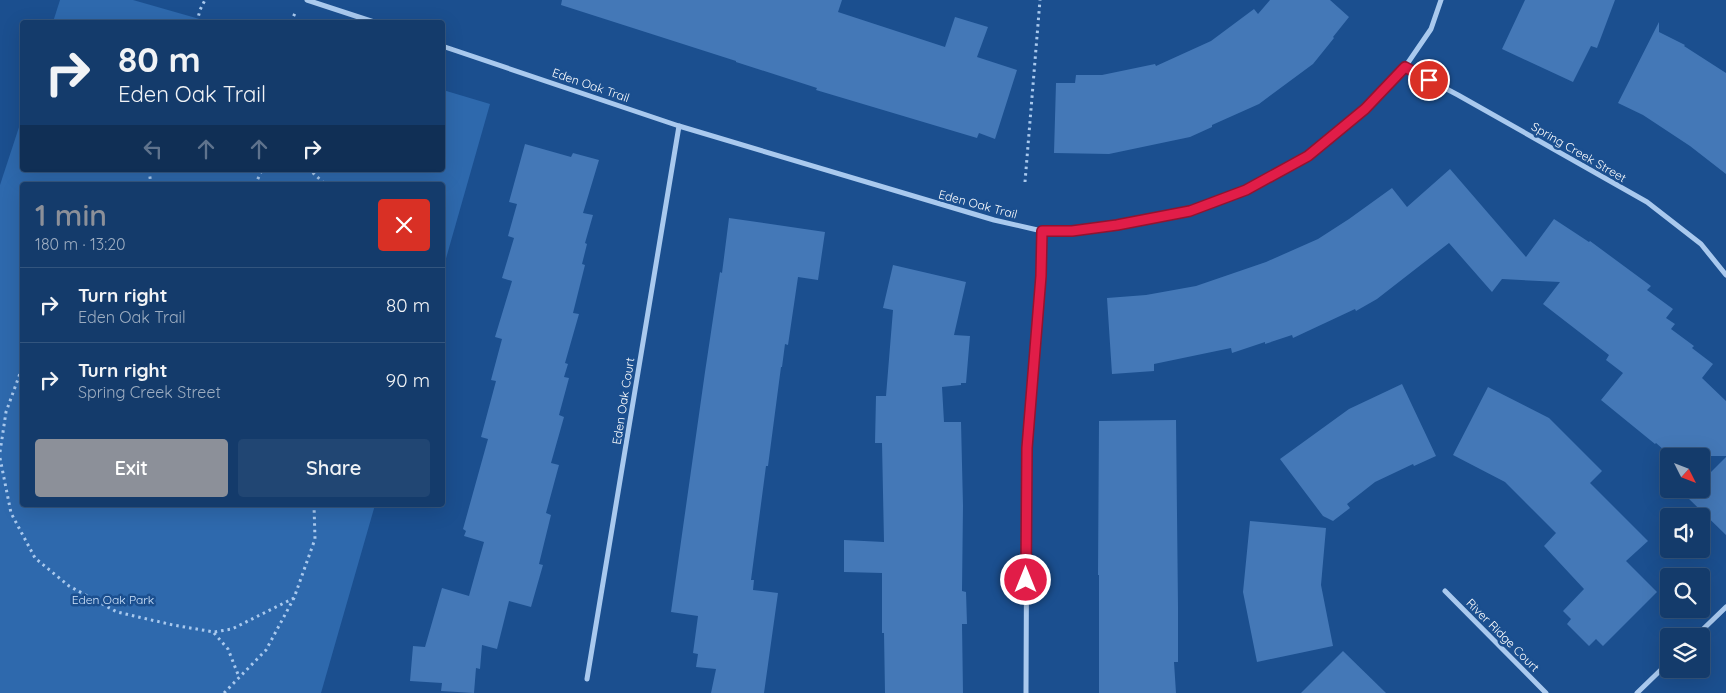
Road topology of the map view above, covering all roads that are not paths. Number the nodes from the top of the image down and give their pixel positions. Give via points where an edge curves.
1 (307, 0) edge
2 (1441, 0) edge
3 (368, 20) edge
4 (445, 47) edge
5 (1405, 67) junction
6 (679, 126) junction
7 (1042, 231) junction
8 (1726, 275) edge
9 (1445, 591) dead end
10 (1726, 607) edge
11 (1704, 628) edge
12 (1660, 671) edge
13 (587, 680) dead end
14 (1026, 693) edge
15 (1546, 693) edge
16 (1637, 693) edge

1 - 3 street
2 - 5 street, Eden Oak Trail via 1431,29
4 - 6 street, Eden Oak Trail
5 - 7 street, Eden Oak Trail via 1365,109 1308,156 1246,190 1190,211 1081,230
5 - 8 street, Spring Creek Street via 1647,202 1701,244
6 - 7 street, Eden Oak Trail via 994,220
6 - 13 street, Eden Oak Court
7 - 14 street via 1027,448
9 - 15 street, River Ridge Court
10 - 11 street
12 - 16 street

